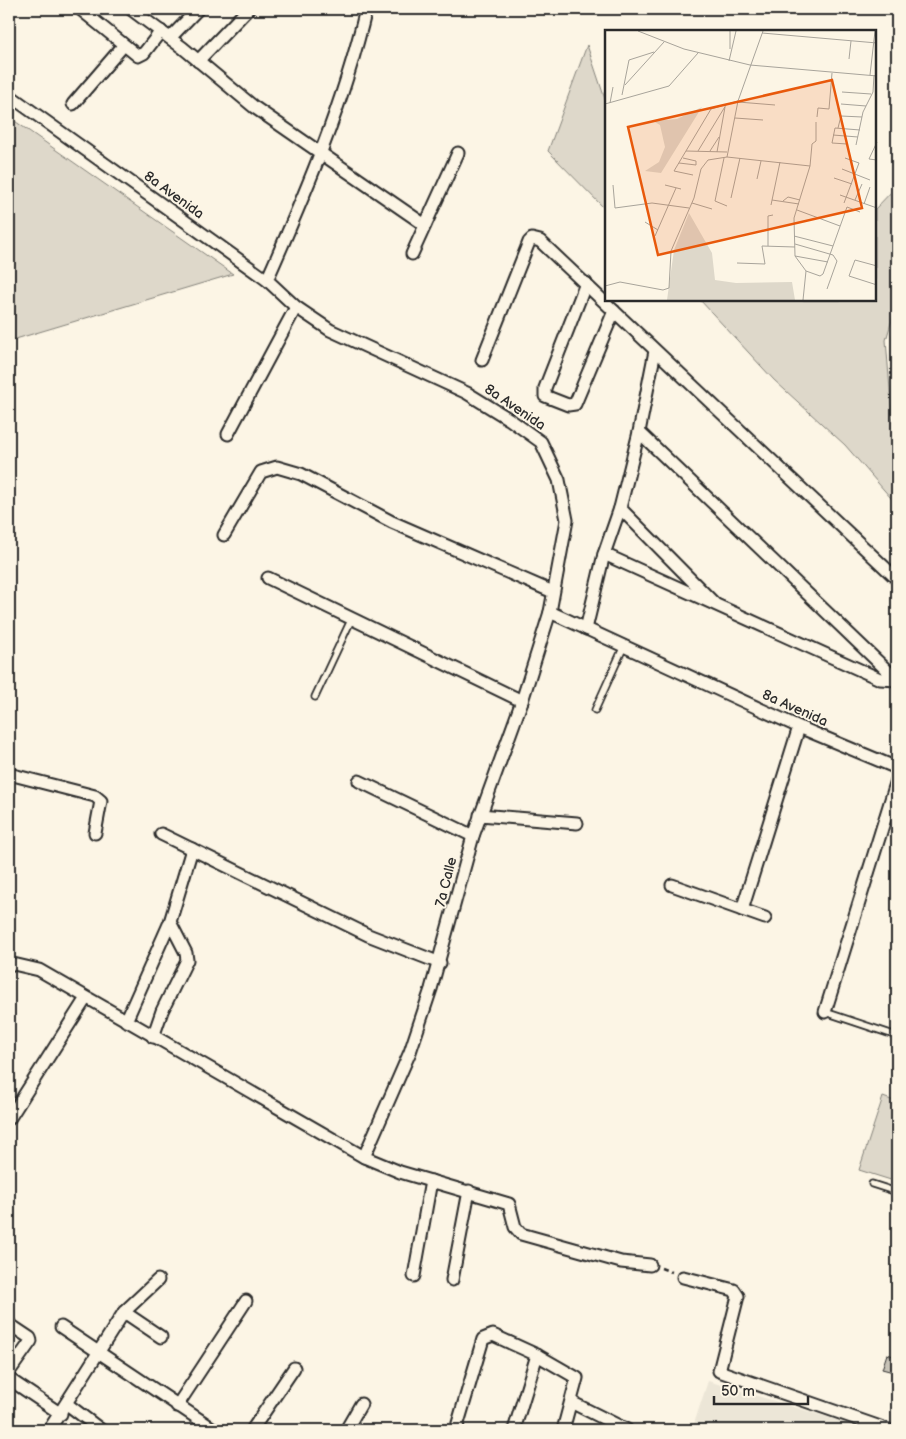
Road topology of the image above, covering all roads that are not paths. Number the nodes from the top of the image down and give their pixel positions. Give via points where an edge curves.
1 (80, 9) edge
2 (198, 9) edge
3 (248, 9) edge
4 (366, 9) edge
5 (132, 10) dead end
6 (166, 35) junction
7 (123, 46) junction
8 (198, 61) junction
9 (9, 95) edge
10 (73, 104) dead end
11 (322, 152) junction
12 (458, 153) dead end
13 (425, 225) junction
14 (412, 254) dead end
15 (267, 280) junction
16 (586, 283) junction
17 (296, 307) junction
18 (614, 311) junction
19 (897, 336) edge
20 (655, 351) junction
21 (482, 360) dead end
22 (897, 365) edge
23 (639, 432) junction
24 (228, 434) dead end
25 (620, 508) junction
26 (224, 536) dead end
27 (604, 554) junction
28 (268, 578) dead end
29 (689, 578) junction
30 (897, 579) edge
31 (681, 591) junction
32 (553, 592) junction
33 (721, 609) junction
34 (550, 612) junction
35 (352, 618) junction
36 (586, 629) junction
37 (624, 646) junction
38 (897, 680) edge
39 (315, 697) dead end
40 (522, 701) junction
41 (595, 710) dead end
42 (799, 727) junction
43 (897, 768) edge
44 (9, 774) edge
45 (359, 780) dead end
46 (897, 780) edge
47 (480, 815) junction
48 (577, 823) dead end
49 (95, 832) dead end
50 (161, 834) dead end
51 (473, 836) junction
52 (192, 849) junction
53 (672, 885) dead end
54 (742, 910) junction
55 (765, 918) dead end
56 (170, 922) junction
57 (9, 963) edge
58 (440, 963) junction
59 (86, 998) junction
60 (825, 1012) joint
61 (126, 1021) junction
62 (897, 1036) edge
63 (153, 1037) junction
64 (9, 1119) edge
65 (364, 1157) junction
66 (431, 1181) junction
67 (872, 1184) dead end
68 (469, 1191) junction
69 (897, 1192) edge
70 (650, 1265) dead end
71 (414, 1276) dead end
72 (683, 1277) dead end
73 (158, 1280) dead end
74 (452, 1280) dead end
75 (246, 1301) dead end
76 (124, 1312) junction
77 (9, 1324) edge
78 (61, 1327) dead end
79 (161, 1337) dead end
80 (98, 1353) junction
81 (537, 1355) junction
82 (294, 1368) dead end
83 (9, 1372) edge
84 (9, 1379) edge
85 (571, 1402) junction
86 (67, 1404) junction
87 (361, 1404) dead end
88 (178, 1406) junction
89 (61, 1414) junction
90 (49, 1430) edge
91 (101, 1430) edge
92 (215, 1430) edge
93 (252, 1430) edge
94 (346, 1430) edge
95 (456, 1430) edge
96 (514, 1430) edge
97 (563, 1430) edge
98 (627, 1430) edge
99 (889, 1430) edge

1 - 7 street
2 - 6 street
3 - 8 street
4 - 11 street via 348,77
5 - 6 street
6 - 7 street via 138,56
6 - 8 street
7 - 10 street
8 - 11 street via 254,106
9 - 15 street, 8a Avenida
11 - 13 street
11 - 15 street
12 - 13 street
13 - 14 street
15 - 17 street, 8a Avenida
16 - 18 street
16 - 18 street via 545,388 545,396 568,405 575,404
16 - 21 street via 540,241 532,239
17 - 24 street
17 - 32 street, 8a Avenida via 330,330 467,393 541,442 559,480 567,520
18 - 20 street
19 - 22 lane
20 - 23 street
20 - 30 street
23 - 25 street
23 - 38 street
25 - 27 street
25 - 29 street
26 - 32 street via 262,472 277,467 301,474 392,522
27 - 31 street
27 - 36 street
28 - 35 street
29 - 31 street
29 - 33 street
31 - 33 street
32 - 34 street, 8a Avenida
33 - 38 street via 880,680
34 - 36 street, 8a Avenida
34 - 40 street, 7a Calle
35 - 39 lane
35 - 40 street
36 - 37 street, 8a Avenida
37 - 41 lane
37 - 42 street, 8a Avenida
40 - 47 street, 7a Calle
42 - 43 street, 8a Avenida
42 - 54 street
44 - 49 street via 95,796 101,801
45 - 51 street
46 - 60 street
47 - 48 street
47 - 51 street, 7a Calle
50 - 52 street
51 - 58 street, 7a Calle
52 - 56 street
52 - 58 street via 368,935
53 - 54 street
54 - 55 street
56 - 61 street
56 - 63 street via 187,960
57 - 59 street via 39,970
58 - 65 street, 7a Calle via 410,1052
59 - 61 street
59 - 64 street
60 - 62 lane
61 - 63 street
63 - 65 street
65 - 66 street
66 - 68 street
66 - 71 street
67 - 69 lane
68 - 70 street via 510,1204 515,1227 521,1234 621,1262
68 - 74 street
72 - 99 street via 734,1290 738,1296 719,1371
73 - 76 street
75 - 88 street
76 - 79 street
76 - 80 street
77 - 83 street via 30,1338
78 - 80 street
80 - 86 street
80 - 88 street
81 - 85 street via 577,1378
81 - 95 street via 493,1335 483,1339
81 - 96 street
82 - 93 street
84 - 89 street
85 - 97 street
85 - 98 street
86 - 89 street
86 - 91 street
87 - 94 street
88 - 92 street
89 - 90 street

